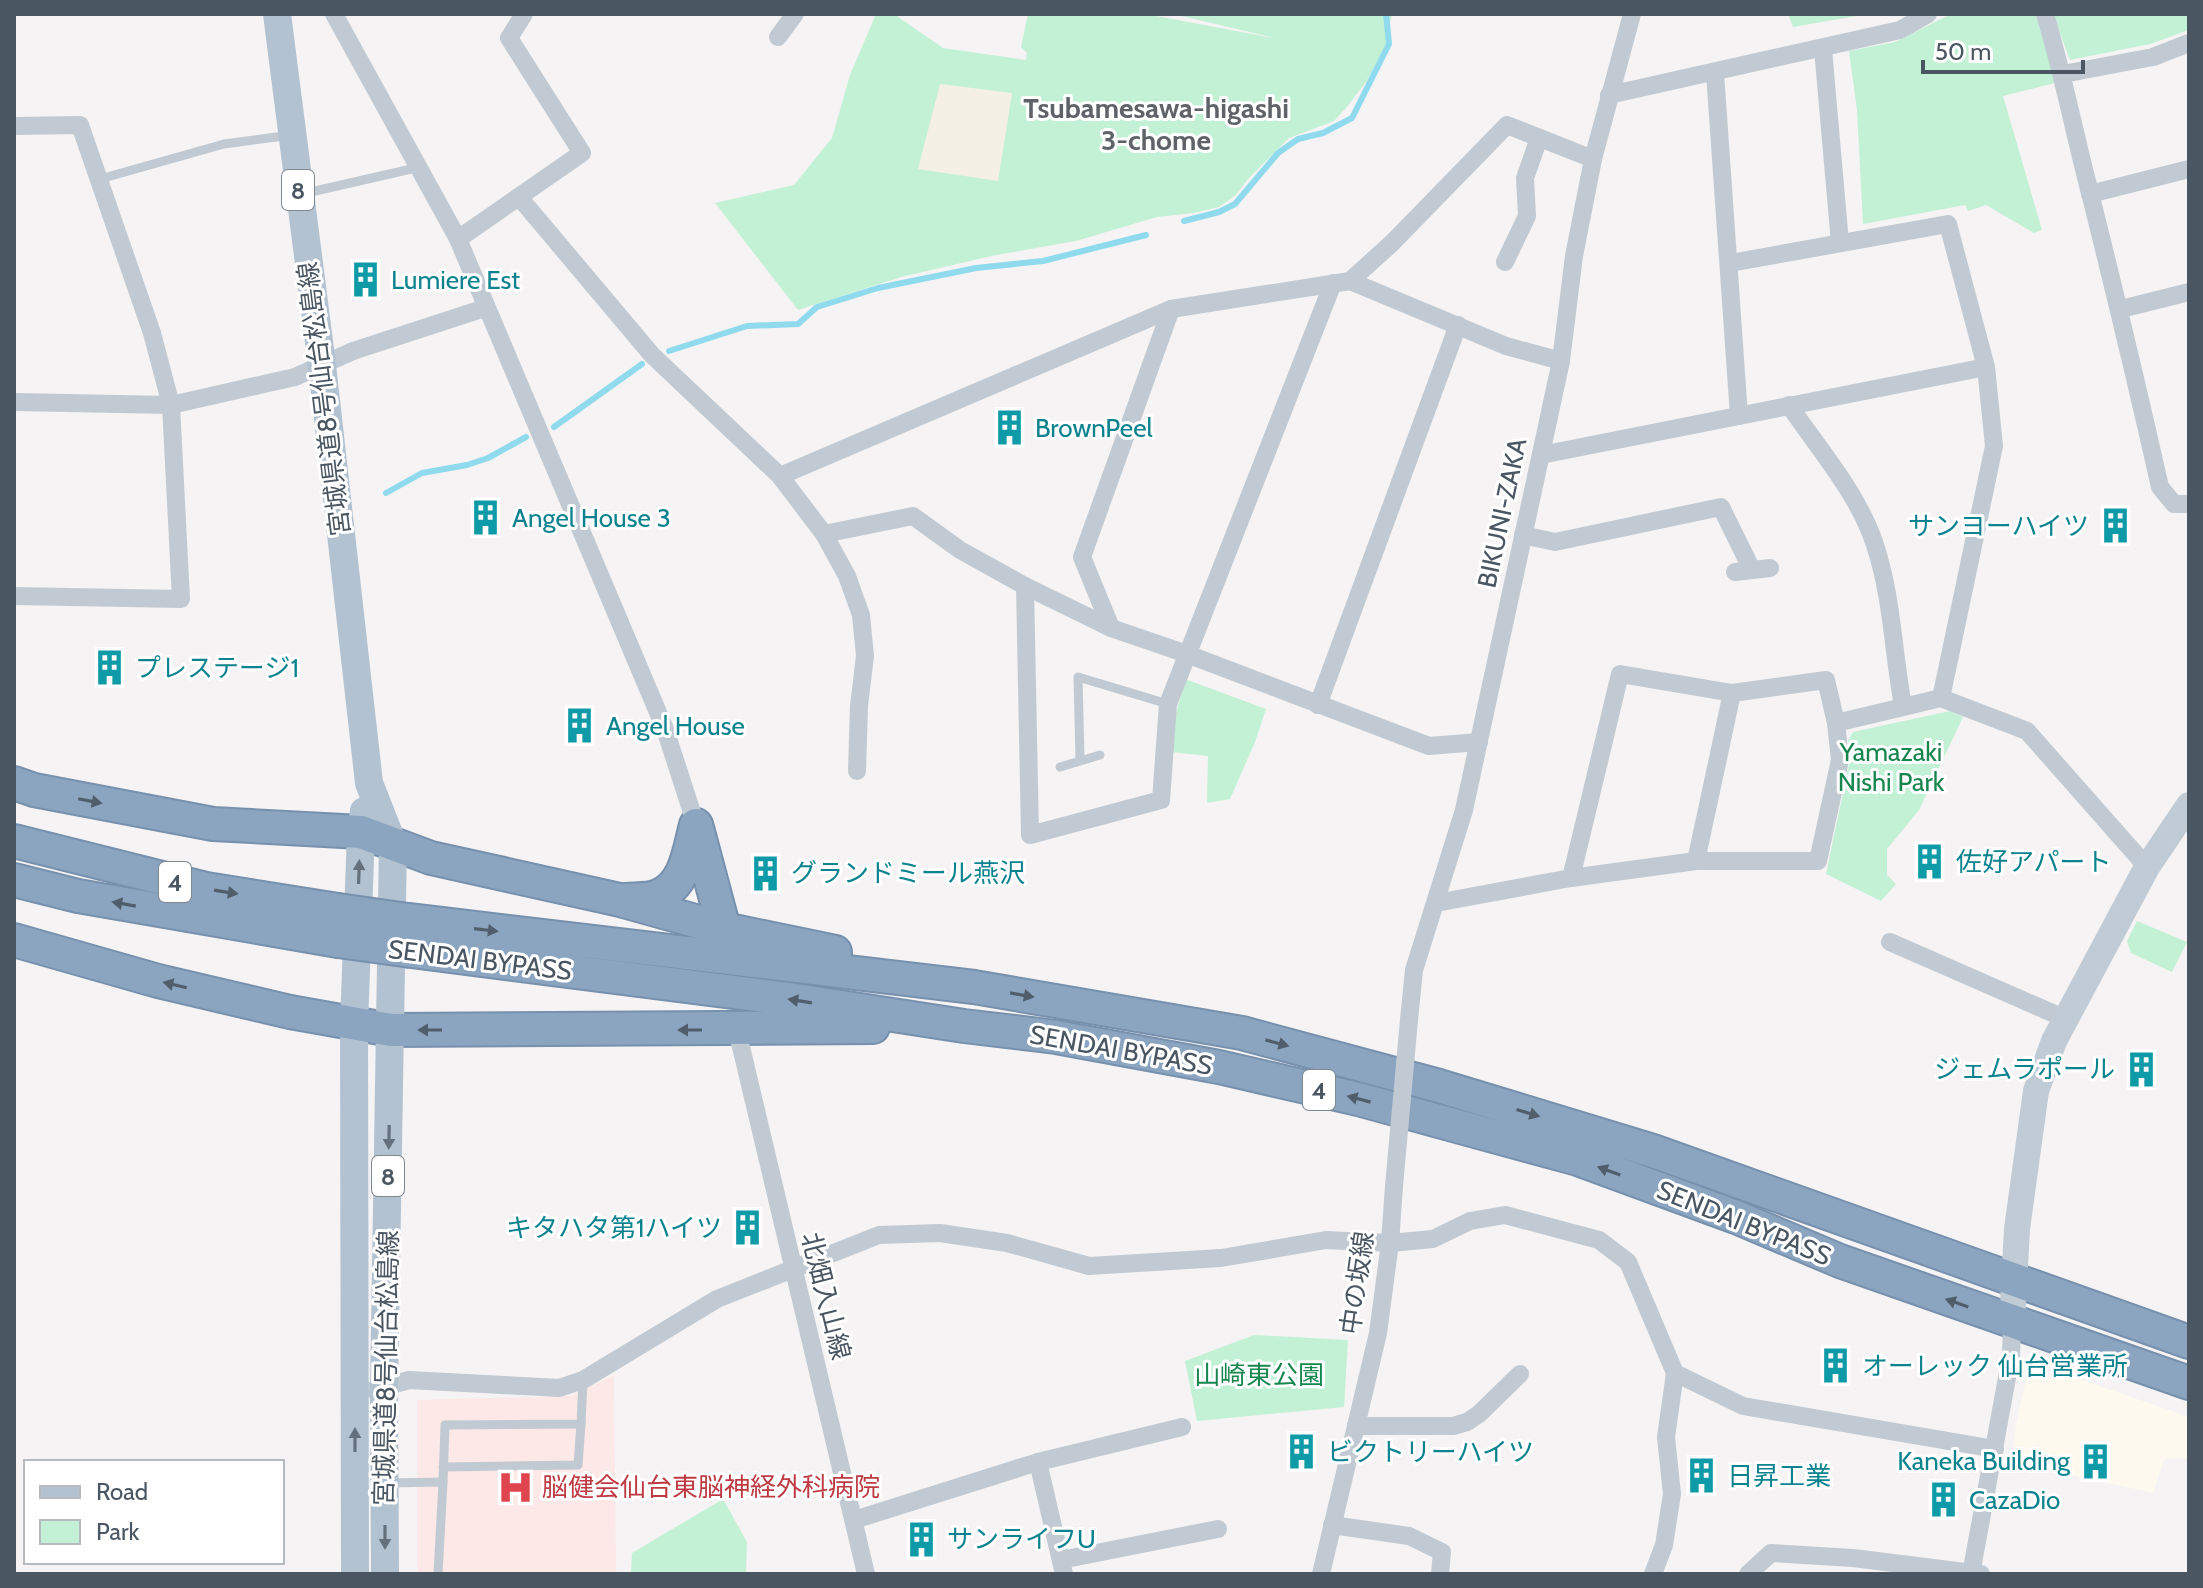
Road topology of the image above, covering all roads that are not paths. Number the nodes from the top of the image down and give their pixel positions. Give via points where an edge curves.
1 (277, 14) edge
2 (334, 14) edge
3 (524, 14) edge
4 (795, 14) edge
5 (1632, 14) edge
6 (1928, 14) edge
7 (2045, 14) edge
8 (778, 37) dead end
9 (2189, 43) edge
10 (1823, 49) junction
11 (1715, 73) junction
12 (2063, 74) junction
13 (1609, 95) junction
14 (14, 126) edge
15 (292, 135) junction
16 (1539, 138) junction
17 (1593, 159) junction
18 (420, 167) junction
19 (2189, 169) edge
20 (100, 179) junction
21 (2090, 194) junction
22 (299, 195) junction
23 (519, 197) junction
24 (458, 239) junction
25 (1840, 243) junction
26 (1505, 262) dead end
27 (1730, 263) junction
28 (1342, 282) junction
29 (2189, 292) edge
30 (485, 308) junction
31 (1171, 309) junction
32 (2121, 309) junction
33 (1458, 325) junction
34 (1561, 361) junction
35 (322, 365) junction
36 (1986, 367) junction
37 (14, 402) edge
38 (171, 405) junction
39 (1789, 405) junction
40 (1739, 416) junction
41 (1541, 455) junction
42 (780, 476) junction
43 (2189, 504) edge
44 (824, 534) junction
45 (1523, 535) junction
46 (1752, 570) dead end
47 (1025, 586) junction
48 (14, 596) edge
49 (1111, 628) junction
50 (1187, 654) junction
51 (1732, 693) junction
52 (1941, 698) junction
53 (1168, 704) junction
54 (1318, 705) junction
55 (1903, 706) junction
56 (1836, 723) junction
57 (1479, 742) junction
58 (1100, 755) dead end
59 (1080, 759) junction
60 (1060, 767) dead end
61 (857, 771) dead end
62 (14, 783) edge
63 (369, 783) junction
64 (2189, 805) edge
65 (696, 825) junction
66 (361, 832) junction
67 (14, 841) edge
68 (393, 844) junction
69 (1696, 861) junction
70 (2147, 867) junction
71 (1571, 878) junction
72 (14, 880) edge
73 (620, 900) junction
74 (1436, 903) junction
75 (338, 926) junction
76 (724, 929) junction
77 (410, 936) junction
78 (14, 940) edge
79 (1890, 942) dead end
80 (974, 987) junction
81 (2066, 1019) junction
82 (1409, 1020) joint
83 (354, 1025) junction
84 (964, 1026) junction
85 (391, 1030) junction
86 (737, 1030) junction
87 (1390, 1243) junction
88 (792, 1270) junction
89 (2013, 1278) junction
90 (2012, 1322) junction
91 (2189, 1342) edge
92 (1675, 1373) junction
93 (1520, 1374) dead end
94 (583, 1380) junction
95 (2189, 1383) edge
96 (384, 1389) junction
97 (355, 1391) junction
98 (581, 1424) junction
99 (1356, 1426) junction
100 (1182, 1427) dead end
101 (1995, 1449) junction
102 (1038, 1462) junction
103 (443, 1467) junction
104 (443, 1482) junction
105 (385, 1483) junction
106 (854, 1520) junction
107 (1332, 1525) junction
108 (1218, 1529) dead end
109 (1852, 1566) edge
110 (1063, 1567) edge
111 (1974, 1573) edge
112 (355, 1574) edge
113 (385, 1574) edge
114 (438, 1574) edge
115 (866, 1574) edge
116 (1321, 1574) edge
117 (1440, 1574) edge
118 (1653, 1574) edge
119 (1748, 1574) edge

1 - 15 main road, 宮城県道8号仙台松島線 / 8
2 - 18 street
3 - 23 street via 509,38 582,153
4 - 8 street
5 - 13 street, BIKUNI-ZAKA
6 - 10 street via 1900,30
7 - 12 street
9 - 12 street via 2153,57
10 - 11 street
10 - 25 street
11 - 13 street
11 - 27 street
12 - 21 street
13 - 17 street, BIKUNI-ZAKA
14 - 20 street via 80,125
15 - 20 lane via 224,144
15 - 22 main road, 宮城県道8号仙台松島線 / 8
16 - 17 street
16 - 26 street via 1525,178 1527,216
16 - 28 street via 1507,125 1392,243
17 - 34 street, BIKUNI-ZAKA
18 - 22 lane
18 - 24 street
19 - 21 street
20 - 38 street
21 - 32 street
22 - 35 main road, 宮城県道8号仙台松島線 / 8
23 - 24 street
23 - 42 street via 652,355
24 - 30 street
25 - 27 street
25 - 36 street via 1948,224
27 - 40 street
28 - 31 street
28 - 33 street
28 - 50 street
29 - 32 street
30 - 35 street
30 - 65 street via 665,729
31 - 42 street
31 - 49 street via 1082,557
32 - 43 street via 2160,487 2174,504
33 - 34 street
33 - 54 street
34 - 41 street, BIKUNI-ZAKA
35 - 38 street via 295,377
35 - 63 main road, 宮城県道8号仙台松島線 / 8
36 - 39 street
36 - 52 street via 1994,446
37 - 38 street
38 - 48 street via 181,599
39 - 40 street
39 - 55 street via 1856,504 1873,539 1885,578
40 - 41 street
41 - 45 street, BIKUNI-ZAKA
42 - 44 street
44 - 47 street via 913,516
44 - 61 street via 861,615 865,656
45 - 46 street via 1555,542 1721,507
45 - 57 street, BIKUNI-ZAKA
47 - 49 street
47 - 53 street via 1030,835 1161,800
49 - 50 street
50 - 53 street
50 - 54 street
51 - 56 street via 1826,680
51 - 69 street
51 - 71 street via 1620,674
52 - 55 street
52 - 70 street via 2027,731
53 - 59 lane via 1078,677
54 - 57 street via 1429,746
55 - 56 street
56 - 69 street via 1840,760 1818,861
57 - 74 street, BIKUNI-ZAKA
58 - 59 lane
59 - 60 lane
62 -> 66 highway via 213,824
63 - 66 main road, 宮城県道8号仙台松島線 / 8
63 - 68 main road, 宮城県道8号仙台松島線 / 8
64 - 70 street
65 - 73 highway via 677,883 656,897
65 - 76 highway
66 - 68 highway
83 -> 66 main road, 宮城県道8号仙台松島線 / 8
67 -> 75 highway, SENDAI BYPASS / 4
68 - 73 highway via 431,858
68 - 85 main road, 宮城県道8号仙台松島線 / 8
69 - 71 street
70 - 81 street
71 - 74 street
75 -> 72 highway, SENDAI BYPASS / 4 via 78,896
73 - 76 highway
74 - 82 street, BIKUNI-ZAKA via 1414,970
75 - 77 highway, SENDAI BYPASS / 4, bridge
76 - 80 highway via 920,970
77 -> 80 highway, SENDAI BYPASS / 4
84 -> 77 highway, SENDAI BYPASS / 4
83 -> 78 highway via 158,981
79 - 81 street
80 -> 89 highway, SENDAI BYPASS / 4 via 1242,1033 1439,1086 1653,1151
81 - 89 street via 2036,1091
82 - 87 street, 中の坂線, bridge
83 - 85 highway
83 - 97 main road, 宮城県道8号仙台松島線 / 8
84 - 86 highway
90 -> 84 highway, SENDAI BYPASS / 4 via 1578,1159 1219,1067
86 -> 85 highway
85 -> 96 main road, 宮城県道8号仙台松島線 / 8
86 - 88 street, 北畑入山線
87 - 88 street via 1326,1240 1221,1258 1089,1266 1007,1243 940,1233 879,1235
87 - 92 street via 1433,1239 1470,1221 1505,1215 1599,1240 1628,1262
87 - 99 street, 中の坂線 via 1378,1333
88 - 94 street via 717,1299
88 - 106 street, 北畑入山線
89 - 90 street
89 - 91 highway, SENDAI BYPASS / 4
90 - 95 highway, SENDAI BYPASS / 4
90 - 101 street
92 - 101 street via 1743,1406
92 - 118 street via 1666,1437 1672,1494 1664,1545
93 - 99 street via 1467,1422
94 - 96 street via 559,1388 409,1380
94 - 98 lane
96 - 97 street
96 - 105 main road, 宮城県道8号仙台松島線 / 8
112 -> 97 main road, 宮城県道8号仙台松島線 / 8
98 - 103 lane via 578,1465
98 - 103 lane via 445,1425
99 - 107 street, 中の坂線
100 - 102 street
101 - 111 street
102 - 106 street
102 - 110 street
103 - 104 lane
104 - 105 lane
104 - 114 lane
105 -> 113 main road, 宮城県道8号仙台松島線 / 8
106 - 115 street, 北畑入山線
107 - 116 street, 中の坂線
107 - 117 street via 1409,1536 1442,1552
108 - 110 street
109 - 111 street
109 - 119 street via 1771,1553

